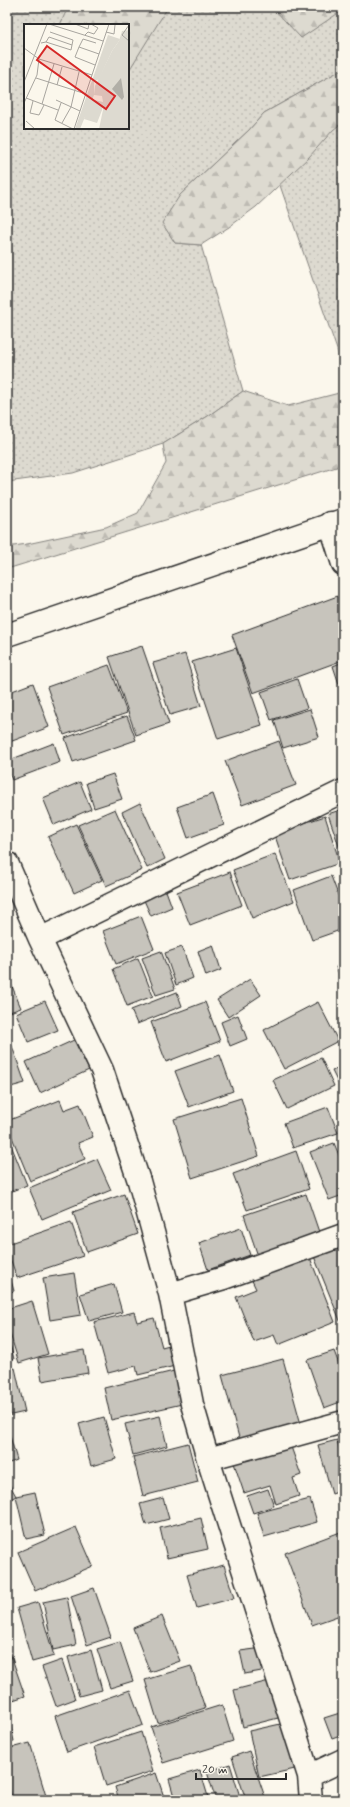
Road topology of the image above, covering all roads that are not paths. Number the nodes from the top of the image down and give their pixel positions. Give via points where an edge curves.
1 (337, 521) edge
2 (343, 564) edge
3 (7, 635) edge
4 (343, 791) edge
5 (7, 864) edge
6 (40, 939) junction
7 (343, 1235) edge
8 (170, 1294) junction
9 (343, 1422) edge
10 (208, 1459) junction
11 (343, 1760) edge
12 (309, 1776) junction
13 (311, 1800) edge

1 - 2 street
1 - 3 street
4 - 6 street
5 - 6 street
6 - 8 street via 102,1070 139,1181
7 - 8 street via 224,1278
8 - 10 street via 192,1404
9 - 10 street
10 - 12 street
11 - 12 street
12 - 13 street

